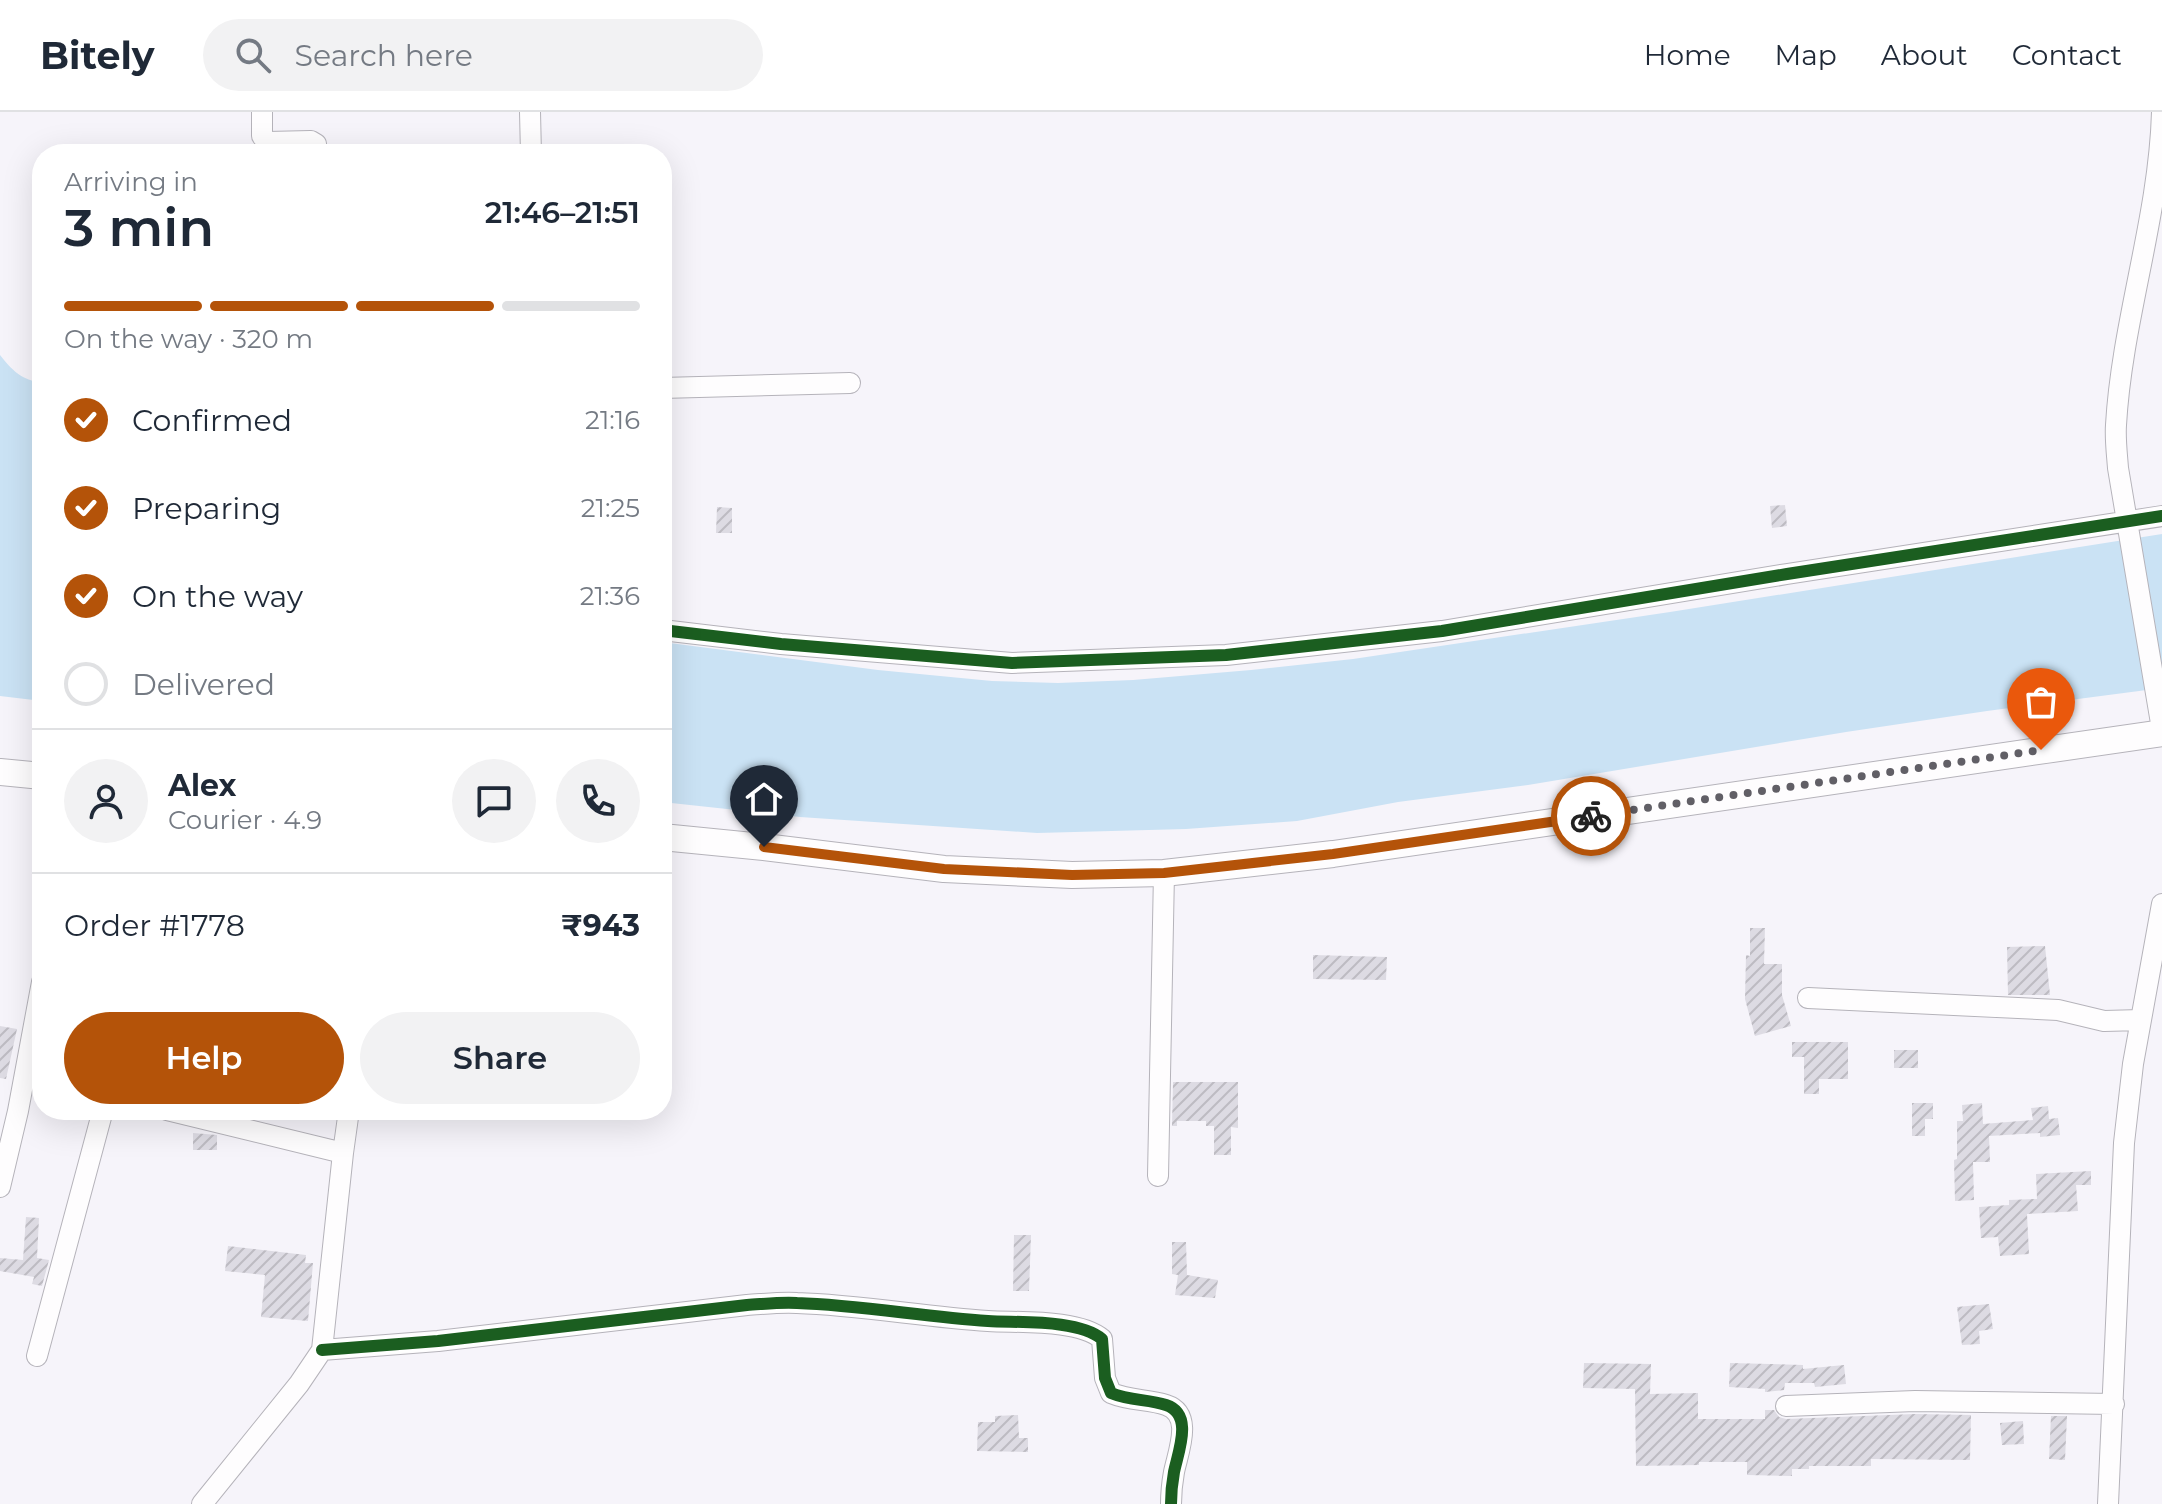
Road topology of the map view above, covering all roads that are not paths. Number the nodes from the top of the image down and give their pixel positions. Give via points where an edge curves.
1 (262, 112) edge
2 (530, 112) edge
3 (2162, 112) edge
4 (2162, 124) edge
5 (316, 144) edge
6 (531, 144) edge
7 (850, 383) dead end
8 (672, 388) edge
9 (2162, 516) edge
10 (2128, 522) junction
11 (672, 631) edge
12 (2162, 731) edge
13 (0, 772) edge
14 (32, 775) edge
15 (672, 838) edge
16 (1164, 873) junction
17 (2162, 904) edge
18 (1808, 998) dead end
19 (2141, 1020) junction
20 (32, 1036) edge
21 (100, 1120) edge
22 (208, 1120) edge
23 (348, 1120) edge
24 (343, 1153) junction
25 (1158, 1176) dead end
26 (0, 1187) edge
27 (322, 1350) junction
28 (37, 1356) dead end
29 (2114, 1404) junction
30 (1786, 1406) dead end
31 (202, 1504) edge
32 (1171, 1504) edge
33 (2108, 1504) edge

1 - 5 street via 267,142
2 - 6 street
3 - 4 street
4 - 10 street via 2116,427
7 - 8 street
9 - 10 street
10 - 11 street via 1442,631 1226,655 1012,663
10 - 12 street
12 - 16 main road via 1333,854
13 - 14 main road
15 - 16 main road via 944,869
16 - 25 street
17 - 19 street
18 - 19 street via 2058,1010 2104,1021
19 - 29 street via 2124,1143
20 - 26 street
21 - 28 street
22 - 24 street
23 - 24 street
24 - 27 street
27 - 31 street
27 - 32 street via 797,1303 1066,1326 1102,1339 1111,1393 1165,1404 1182,1420
29 - 30 street via 1915,1401
29 - 33 street

